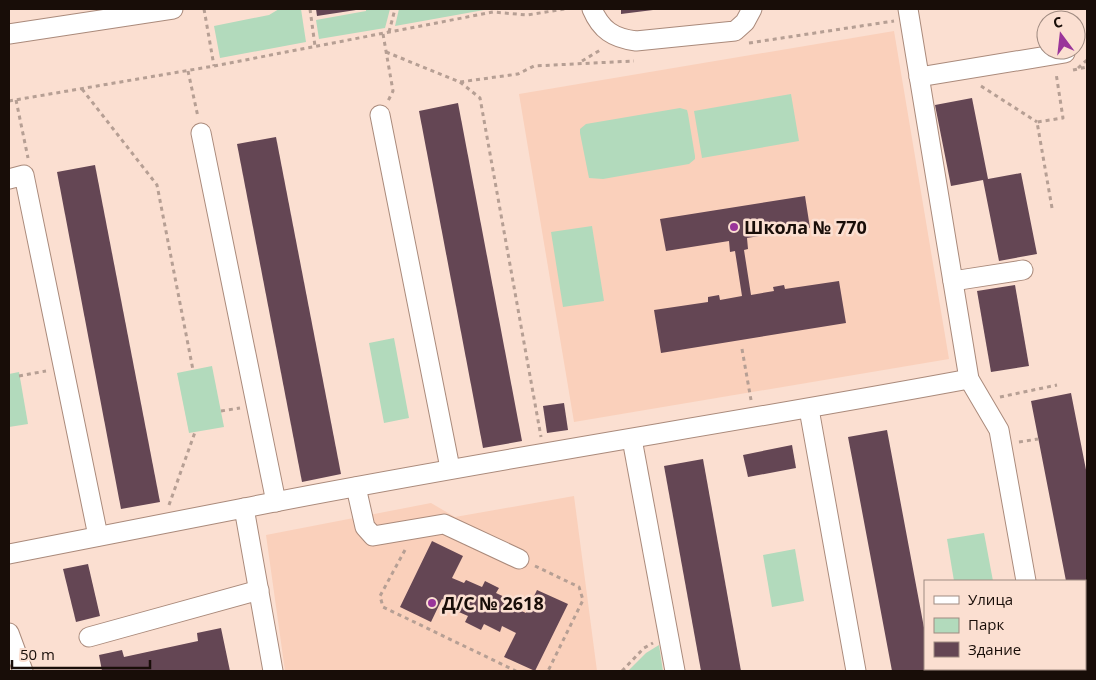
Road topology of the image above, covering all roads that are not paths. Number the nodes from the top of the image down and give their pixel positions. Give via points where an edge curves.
1 (173, 9) edge
2 (592, 9) edge
3 (752, 9) edge
4 (908, 9) edge
5 (9, 34) edge
6 (1036, 58) edge
7 (919, 77) junction
8 (380, 115) road end
9 (201, 133) road end
10 (9, 178) edge
11 (1022, 270) dead end
12 (953, 281) junction
13 (969, 379) junction
14 (809, 409) junction
15 (632, 439) junction
16 (450, 468) junction
17 (356, 487) junction
18 (276, 502) junction
19 (244, 508) junction
20 (98, 536) junction
21 (9, 554) edge
22 (519, 559) road end
23 (1026, 580) edge
24 (260, 590) junction
25 (9, 633) edge
26 (89, 637) dead end
27 (23, 671) edge
28 (273, 671) edge
29 (675, 671) edge
30 (856, 671) edge

1 - 5 lane
2 - 3 lane via 606,31 620,39 636,41 735,31
4 - 7 lane
6 - 7 lane
7 - 12 lane
8 - 16 lane
9 - 18 lane
10 - 20 lane via 24,175
11 - 12 lane
12 - 13 lane
13 - 14 lane
13 - 23 lane via 999,430
14 - 15 lane
14 - 30 lane
15 - 16 lane
15 - 29 lane
16 - 17 lane
17 - 18 lane
17 - 22 lane via 368,532 380,536 444,524
18 - 19 lane
19 - 20 lane
19 - 24 lane
20 - 21 lane
24 - 26 lane
24 - 28 lane
25 - 27 lane

